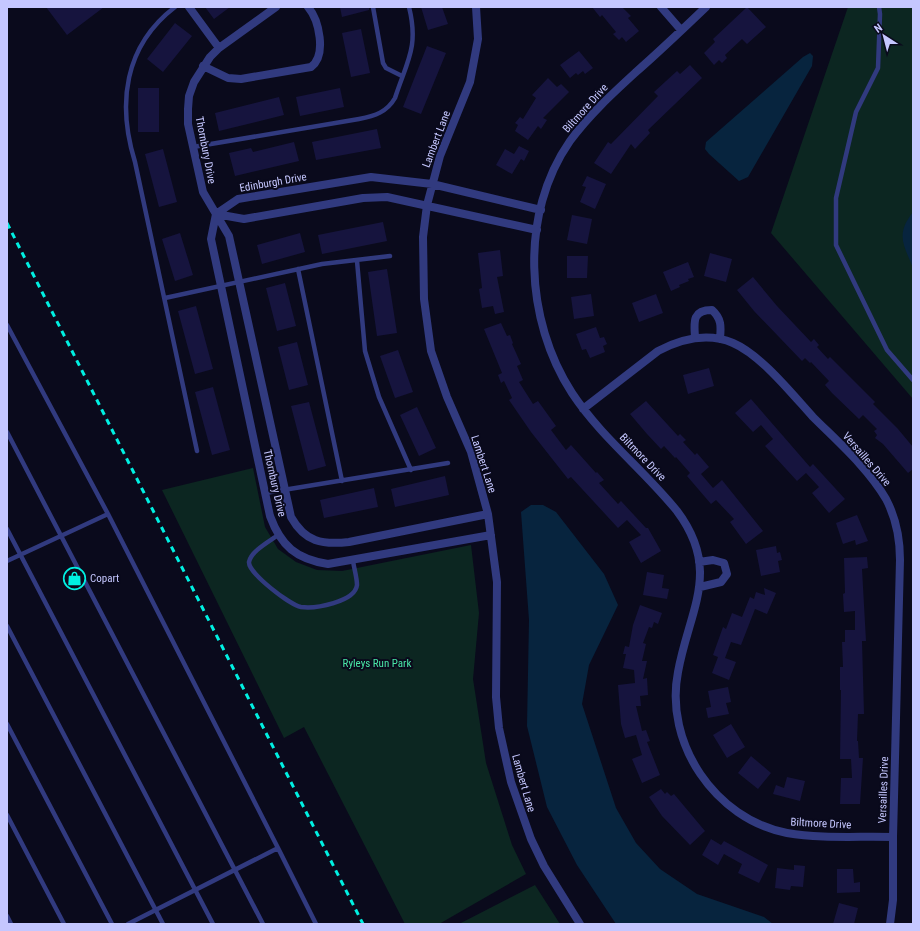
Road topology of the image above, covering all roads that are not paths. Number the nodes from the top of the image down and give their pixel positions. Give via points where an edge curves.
1 (175, 7) edge
2 (188, 7) edge
3 (276, 7) edge
4 (308, 7) edge
5 (373, 7) edge
6 (409, 7) edge
7 (476, 7) edge
8 (661, 7) edge
9 (706, 7) edge
10 (878, 7) edge
11 (681, 30) junction
12 (219, 48) junction
13 (203, 66) junction
14 (402, 76) junction
15 (193, 147) junction
16 (432, 184) junction
17 (427, 205) junction
18 (541, 210) junction
19 (216, 214) junction
20 (537, 230) junction
21 (390, 256) dead end
22 (357, 260) junction
23 (298, 269) junction
24 (240, 281) junction
25 (221, 286) junction
26 (165, 298) junction
27 (7, 325) edge
28 (695, 338) junction
29 (720, 339) junction
30 (913, 380) edge
31 (583, 409) junction
32 (7, 432) edge
33 (197, 451) dead end
34 (448, 463) dead end
35 (411, 470) junction
36 (342, 481) junction
37 (285, 490) junction
38 (265, 493) junction
39 (108, 514) junction
40 (488, 514) junction
41 (7, 529) edge
42 (491, 534) junction
43 (278, 535) junction
44 (62, 536) junction
45 (20, 555) junction
46 (7, 561) edge
47 (353, 561) junction
48 (699, 562) junction
49 (700, 587) junction
50 (7, 626) edge
51 (7, 724) edge
52 (7, 815) edge
53 (893, 837) junction
54 (278, 848) junction
55 (235, 869) junction
56 (196, 889) junction
57 (156, 910) junction
58 (7, 916) edge
59 (11, 924) edge
60 (64, 924) edge
61 (112, 924) edge
62 (128, 924) edge
63 (163, 924) edge
64 (213, 924) edge
65 (263, 924) edge
66 (316, 924) edge
67 (580, 924) edge
68 (890, 924) edge

1 - 26 lane via 159,22 137,52 127,80 125,104 128,140
2 - 12 street
3 - 12 street, Thornbury Drive
4 - 13 street via 315,18 320,50 318,59 311,67 241,79 228,78
5 - 14 lane via 383,63 386,68
6 - 14 lane via 414,37 412,51
7 - 16 street, Lambert Lane via 478,39 470,82 440,156
8 - 11 street
9 - 11 street, Biltmore Drive
10 - 30 lane via 878,68 856,112 836,198 836,245 887,350
11 - 18 street, Biltmore Drive via 612,93 583,124 557,165
12 - 13 street, Thornbury Drive
13 - 15 street, Thornbury Drive via 189,96 188,124
14 - 15 lane via 392,104 372,117
15 - 19 street, Thornbury Drive via 203,192
16 - 17 street, Lambert Lane
16 - 18 street, Edinburgh Drive
16 - 19 street, Edinburgh Drive via 384,178 359,178 238,199
17 - 19 street via 374,197 244,219
17 - 20 street
17 - 40 street, Lambert Lane via 422,265 431,351 447,397 471,452
18 - 20 street, Biltmore Drive
19 - 24 street, Thornbury Drive via 230,236
19 - 25 street, Thornbury Drive via 211,239
20 - 31 street, Biltmore Drive via 536,291 544,332 560,374
21 - 22 lane
22 - 23 lane
22 - 35 lane via 365,351 379,397
23 - 24 lane
23 - 36 lane
24 - 25 lane
24 - 37 street, Thornbury Drive
25 - 26 lane
25 - 38 street, Thornbury Drive
26 - 33 lane
27 - 39 lane
28 - 29 street, Versailles Drive
28 - 29 street via 696,316 700,312 712,310 721,324
28 - 31 street, Versailles Drive via 671,344 658,351
29 - 53 street, Versailles Drive via 733,343 757,358 864,470 879,488 892,512 900,545
31 - 48 street, Biltmore Drive via 681,516 691,534
32 - 44 lane
34 - 35 lane
35 - 36 lane
36 - 37 lane
37 - 38 lane
37 - 40 street, Thornbury Drive via 291,517 297,528 306,536 332,544
38 - 43 street, Thornbury Drive via 270,516
39 - 44 lane
39 - 54 lane
40 - 42 street, Lambert Lane
41 - 45 lane
42 - 47 street, Thornbury Drive
42 - 67 street, Lambert Lane via 497,582 496,697 499,728 510,782 544,866
43 - 47 street, Thornbury Drive via 305,560 328,564
43 - 47 lane via 256,551 249,564 257,576 300,607 344,601 354,593 356,585
44 - 45 lane
44 - 55 lane
45 - 46 lane
45 - 56 lane
48 - 49 street, Biltmore Drive
48 - 49 street via 719,560 724,564 727,574 721,582
49 - 53 street, Biltmore Drive via 678,672 676,704 683,742 701,776 725,801 747,818 786,832 806,835
50 - 57 lane
51 - 61 lane
52 - 60 lane
53 - 68 street, Versailles Drive via 893,900
54 - 55 lane
54 - 66 lane
55 - 56 lane
55 - 65 lane
56 - 57 lane
56 - 64 lane
57 - 62 lane
57 - 63 lane
58 - 59 lane

